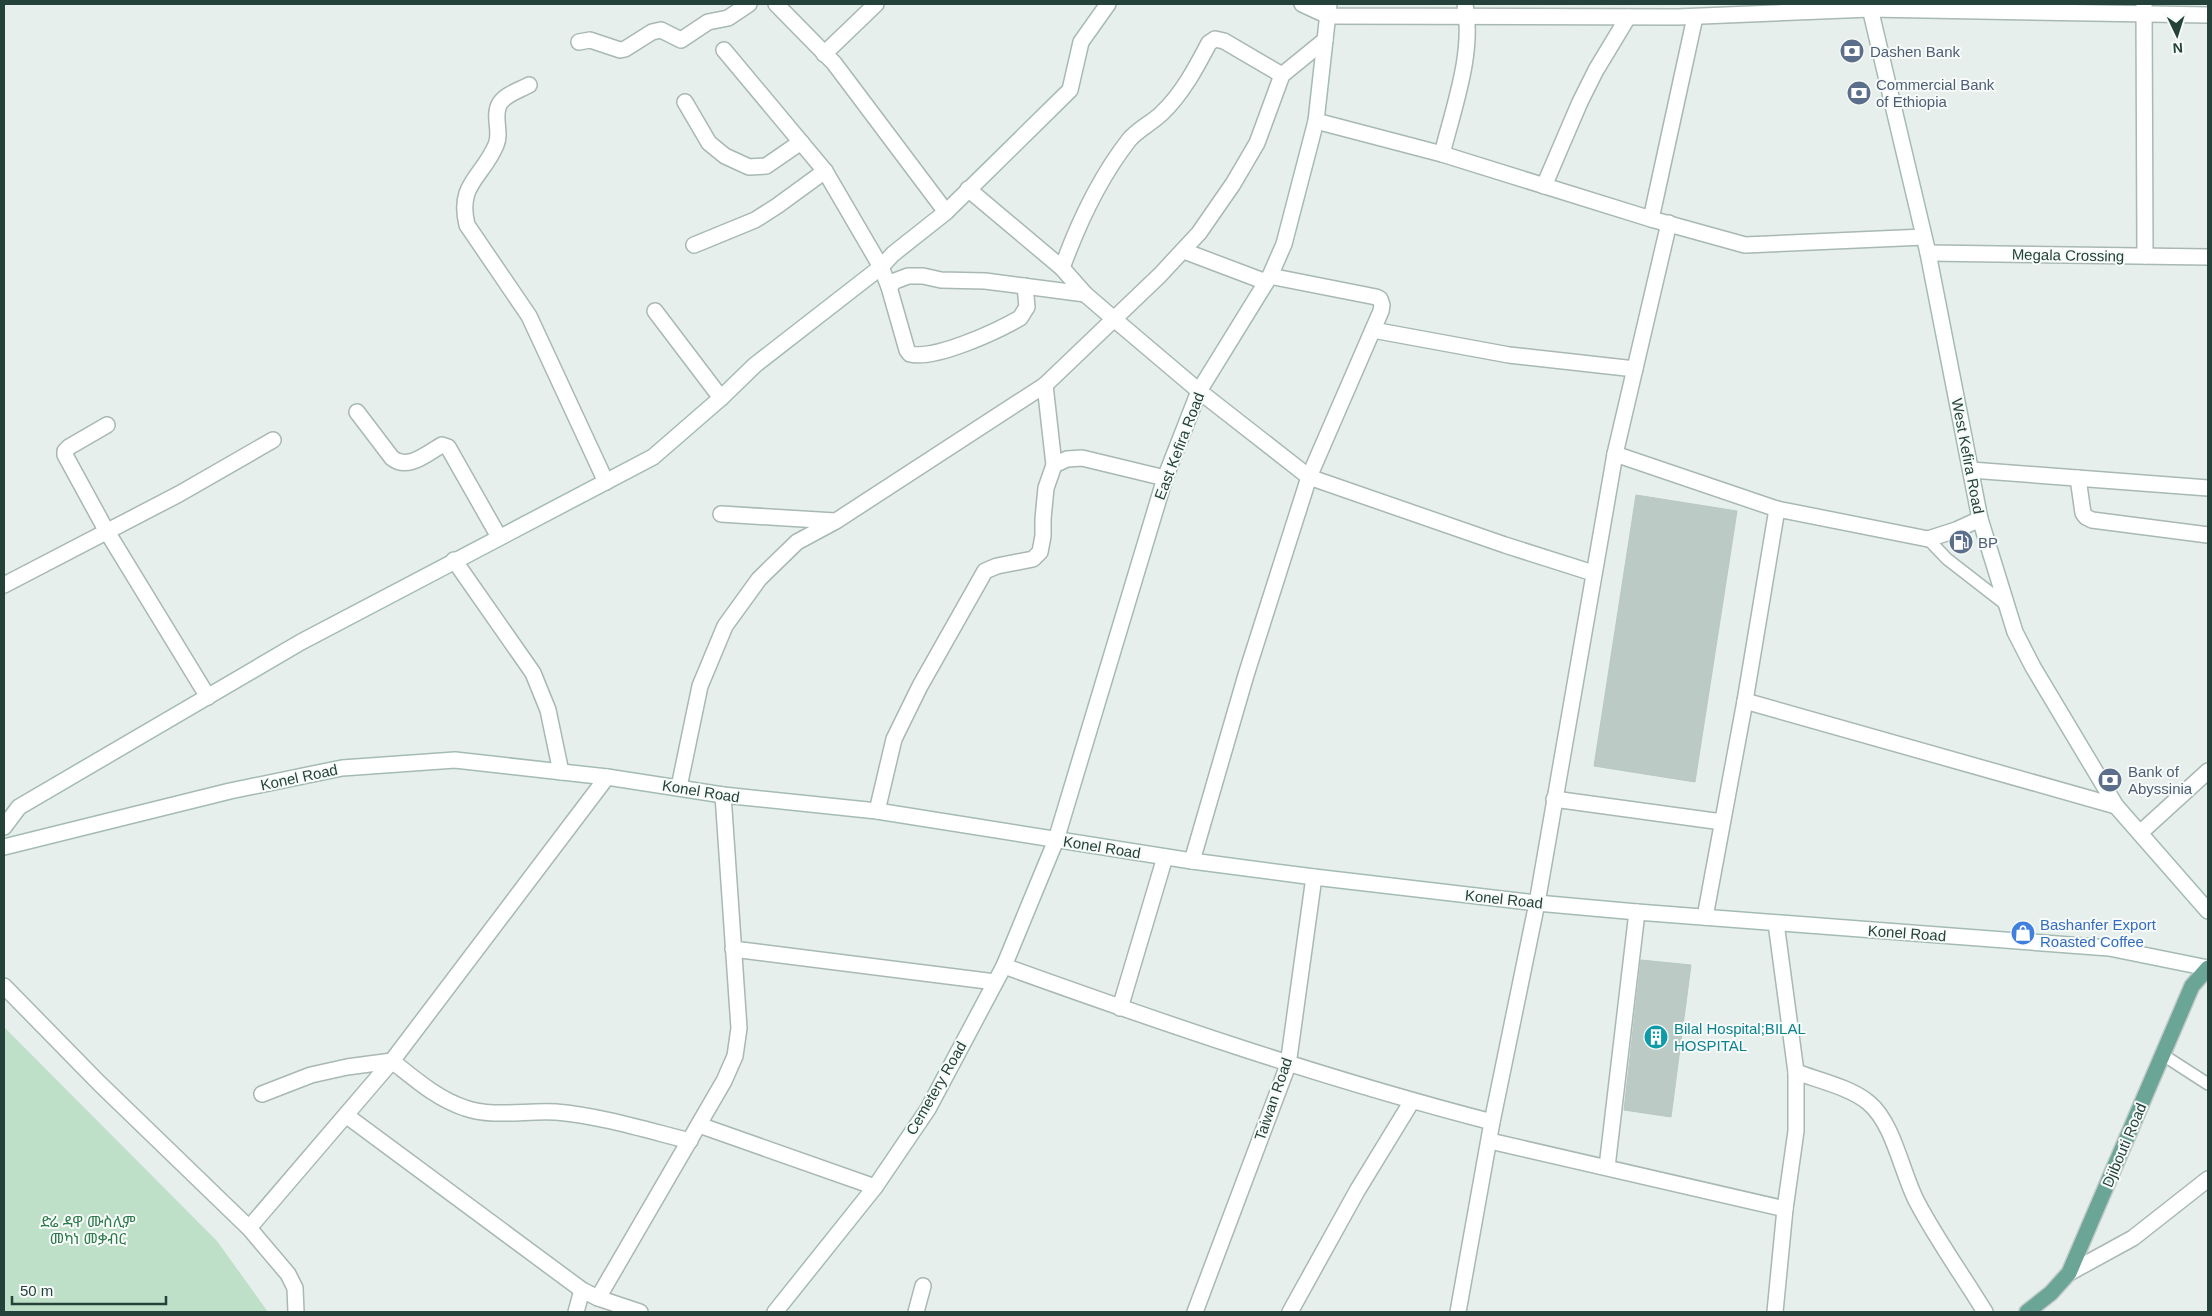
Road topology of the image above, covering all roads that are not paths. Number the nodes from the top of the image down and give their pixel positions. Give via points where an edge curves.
1 (749, 4) edge
2 (776, 4) edge
3 (876, 4) edge
4 (1108, 4) edge
5 (1302, 4) edge
6 (1870, 6) edge
7 (2144, 9) edge
8 (1329, 10) edge
9 (1466, 10) edge
10 (1676, 10) edge
11 (2208, 15) edge
12 (1628, 17) junction
13 (1695, 17) junction
14 (1325, 40) junction
15 (579, 42) dead end
16 (724, 50) dead end
17 (824, 54) junction
18 (1282, 75) junction
19 (529, 85) dead end
20 (685, 102) dead end
21 (1316, 121) junction
22 (801, 142) junction
23 (1442, 154) junction
24 (825, 171) junction
25 (1544, 186) junction
26 (968, 189) junction
27 (946, 212) junction
28 (1652, 219) junction
29 (1669, 223) junction
30 (1924, 237) junction
31 (694, 245) dead end
32 (1184, 251) junction
33 (1928, 253) junction
34 (2145, 256) junction
35 (2208, 257) edge
36 (881, 267) junction
37 (1062, 268) junction
38 (1268, 279) junction
39 (1025, 286) junction
40 (889, 287) junction
41 (1085, 294) junction
42 (656, 311) dead end
43 (1114, 318) junction
44 (1373, 330) junction
45 (1635, 369) junction
46 (1045, 385) junction
47 (1199, 391) junction
48 (721, 398) junction
49 (357, 412) dead end
50 (107, 425) dead end
51 (273, 440) dead end
52 (1615, 454) junction
53 (1054, 465) junction
54 (1971, 470) junction
55 (1309, 477) junction
56 (1165, 478) junction
57 (2078, 478) junction
58 (606, 482) junction
59 (2208, 488) edge
60 (1777, 509) junction
61 (721, 514) dead end
62 (1980, 519) junction
63 (836, 521) junction
64 (106, 530) junction
65 (2208, 535) edge
66 (500, 537) junction
67 (1928, 539) junction
68 (454, 560) junction
69 (1593, 572) junction
70 (4, 585) edge
71 (2005, 604) junction
72 (208, 697) junction
73 (1745, 701) junction
74 (2208, 771) edge
75 (561, 772) junction
76 (607, 777) junction
77 (679, 787) junction
78 (724, 795) junction
79 (1554, 799) junction
80 (2116, 806) junction
81 (877, 811) junction
82 (1722, 822) junction
83 (4, 827) edge
84 (2140, 833) junction
85 (1056, 840) junction
86 (4, 847) edge
87 (1165, 857) junction
88 (1192, 861) junction
89 (1314, 877) junction
90 (1537, 902) junction
91 (2208, 911) edge
92 (1637, 912) junction
93 (1705, 917) junction
94 (1776, 923) junction
95 (733, 949) junction
96 (1004, 966) junction
97 (2208, 968) edge
98 (995, 982) junction
99 (4, 986) edge
100 (1120, 1008) junction
101 (2163, 1055) junction
102 (392, 1061) junction
103 (1288, 1065) junction
104 (1796, 1072) junction
105 (2208, 1084) edge
106 (262, 1094) dead end
107 (1412, 1101) junction
108 (347, 1116) junction
109 (1492, 1122) junction
110 (699, 1125) junction
111 (690, 1141) junction
112 (1490, 1141) junction
113 (1607, 1167) junction
114 (2208, 1179) edge
115 (875, 1187) junction
116 (1785, 1209) junction
117 (249, 1228) junction
118 (2069, 1273) junction
119 (923, 1286) dead end
120 (582, 1290) junction
121 (598, 1298) junction
122 (296, 1312) edge
123 (576, 1312) edge
124 (640, 1312) edge
125 (775, 1312) edge
126 (916, 1312) edge
127 (1195, 1312) edge
128 (1290, 1312) edge
129 (1458, 1312) edge
130 (1775, 1312) edge
131 (1985, 1312) edge
132 (2027, 1312) edge

1 - 15 street via 728,18 708,22 681,40 661,30 620,50 590,40
2 - 17 street
3 - 17 street
4 - 26 street via 1081,42 1070,90
5 - 8 street
6 - 7 street
6 - 13 street
6 - 30 street, West Kefira Road
7 - 11 street
7 - 34 street
8 - 9 street
8 - 14 street, East Kefira Road
9 - 12 street
9 - 23 street via 1464,68
10 - 12 street
10 - 13 street
12 - 25 street via 1580,102
13 - 28 street
14 - 18 street
14 - 21 street, East Kefira Road
16 - 22 street
17 - 27 street
18 - 32 street via 1257,143 1233,184
18 - 37 street via 1224,41 1215,39 1209,44 1187,82 1162,114 1125,146 1091,200 1074,233
19 - 58 street via 506,96 501,102 497,110 497,143 468,191 463,210 467,225 529,316
20 - 22 street via 709,143 725,156 749,166 766,166
21 - 23 street
21 - 38 street, East Kefira Road via 1284,244
22 - 24 street
23 - 25 street
24 - 31 street via 754,220
24 - 36 street
25 - 28 street
26 - 27 street
26 - 37 street
27 - 36 street
28 - 29 street
29 - 30 street via 1745,245
29 - 45 street
30 - 33 street, West Kefira Road
32 - 38 street
32 - 43 street
33 - 34 street, Megala Crossing
33 - 54 street, West Kefira Road
34 - 35 street, Megala Crossing
36 - 40 street
36 - 48 street via 754,365
37 - 41 street
38 - 44 street via 1380,299 1381,311
38 - 47 street, East Kefira Road
39 - 40 street via 908,276
39 - 40 street via 1027,306 1020,318 947,350 915,355 907,350
39 - 41 street
41 - 43 street
42 - 48 street
43 - 46 street
43 - 47 street
44 - 45 street via 1509,355
44 - 55 street
45 - 52 street
46 - 53 street
46 - 63 street
47 - 55 street
47 - 56 street, East Kefira Road
48 - 58 street via 654,457
49 - 66 street via 399,464 407,464 442,445 448,446
50 - 64 street via 65,451
51 - 64 street via 179,494
52 - 60 street
52 - 69 street
53 - 56 street via 1082,458
53 - 81 street via 1046,488 1040,552 1032,559 997,566 985,572 920,686 894,739
54 - 57 street
54 - 62 street, West Kefira Road
55 - 69 street via 1495,542
55 - 88 street via 1246,675
56 - 85 street, East Kefira Road
57 - 59 street
57 - 65 street via 2083,513 2092,520
58 - 66 street
60 - 67 street
60 - 73 street
61 - 63 street
62 - 67 street
62 - 71 street, West Kefira Road
63 - 77 street via 797,542 759,579 725,626 700,686
64 - 70 street
64 - 72 street
66 - 68 street
67 - 71 lane via 1947,559
68 - 72 street via 301,642
68 - 75 street via 533,673 548,710
69 - 79 street
71 - 80 street, West Kefira Road via 2033,667
72 - 83 street via 19,807
73 - 80 street
73 - 82 street
74 - 84 street
75 - 76 street, Konel Road
75 - 86 street, Konel Road via 455,760 342,768 230,791
76 - 77 street, Konel Road
76 - 102 street
77 - 78 street, Konel Road
78 - 81 street, Konel Road
78 - 95 street
79 - 82 street
79 - 90 street
80 - 84 street, West Kefira Road
81 - 85 street, Konel Road
82 - 93 street
84 - 91 street, West Kefira Road
85 - 87 street, Konel Road
85 - 96 street, Cemetery Road
87 - 88 street, Konel Road
87 - 100 street
88 - 89 street, Konel Road
89 - 90 street, Konel Road
89 - 103 street, Taiwan Road
90 - 92 street, Konel Road
90 - 109 street
92 - 93 street, Konel Road
92 - 113 street
93 - 94 street, Konel Road
94 - 97 street, Konel Road via 2109,948
94 - 104 street
95 - 98 street
95 - 110 street via 739,1028 735,1056
96 - 98 street, Cemetery Road
96 - 100 street
97 - 101 main road, Djibouti Road via 2192,986
98 - 115 street, Cemetery Road via 928,1109
99 - 117 street
100 - 103 street
101 - 105 lane
101 - 118 main road, Djibouti Road
102 - 106 street via 311,1075
102 - 108 street
102 - 111 street via 434,1094 466,1108 556,1112
103 - 107 street
103 - 127 street, Taiwan Road
104 - 116 street via 1796,1131
104 - 131 street via 1855,1094 1879,1113 1917,1202
107 - 109 street
107 - 128 street via 1357,1191
108 - 117 street
108 - 120 street
109 - 112 street
110 - 111 street
110 - 115 street
111 - 121 street
112 - 113 street
112 - 129 street
113 - 116 street
114 - 118 street via 2133,1238
115 - 125 street, Cemetery Road
116 - 130 street
117 - 122 street via 288,1274 295,1288
118 - 132 main road, Djibouti Road
119 - 126 street
120 - 121 street
120 - 123 street
121 - 124 street

